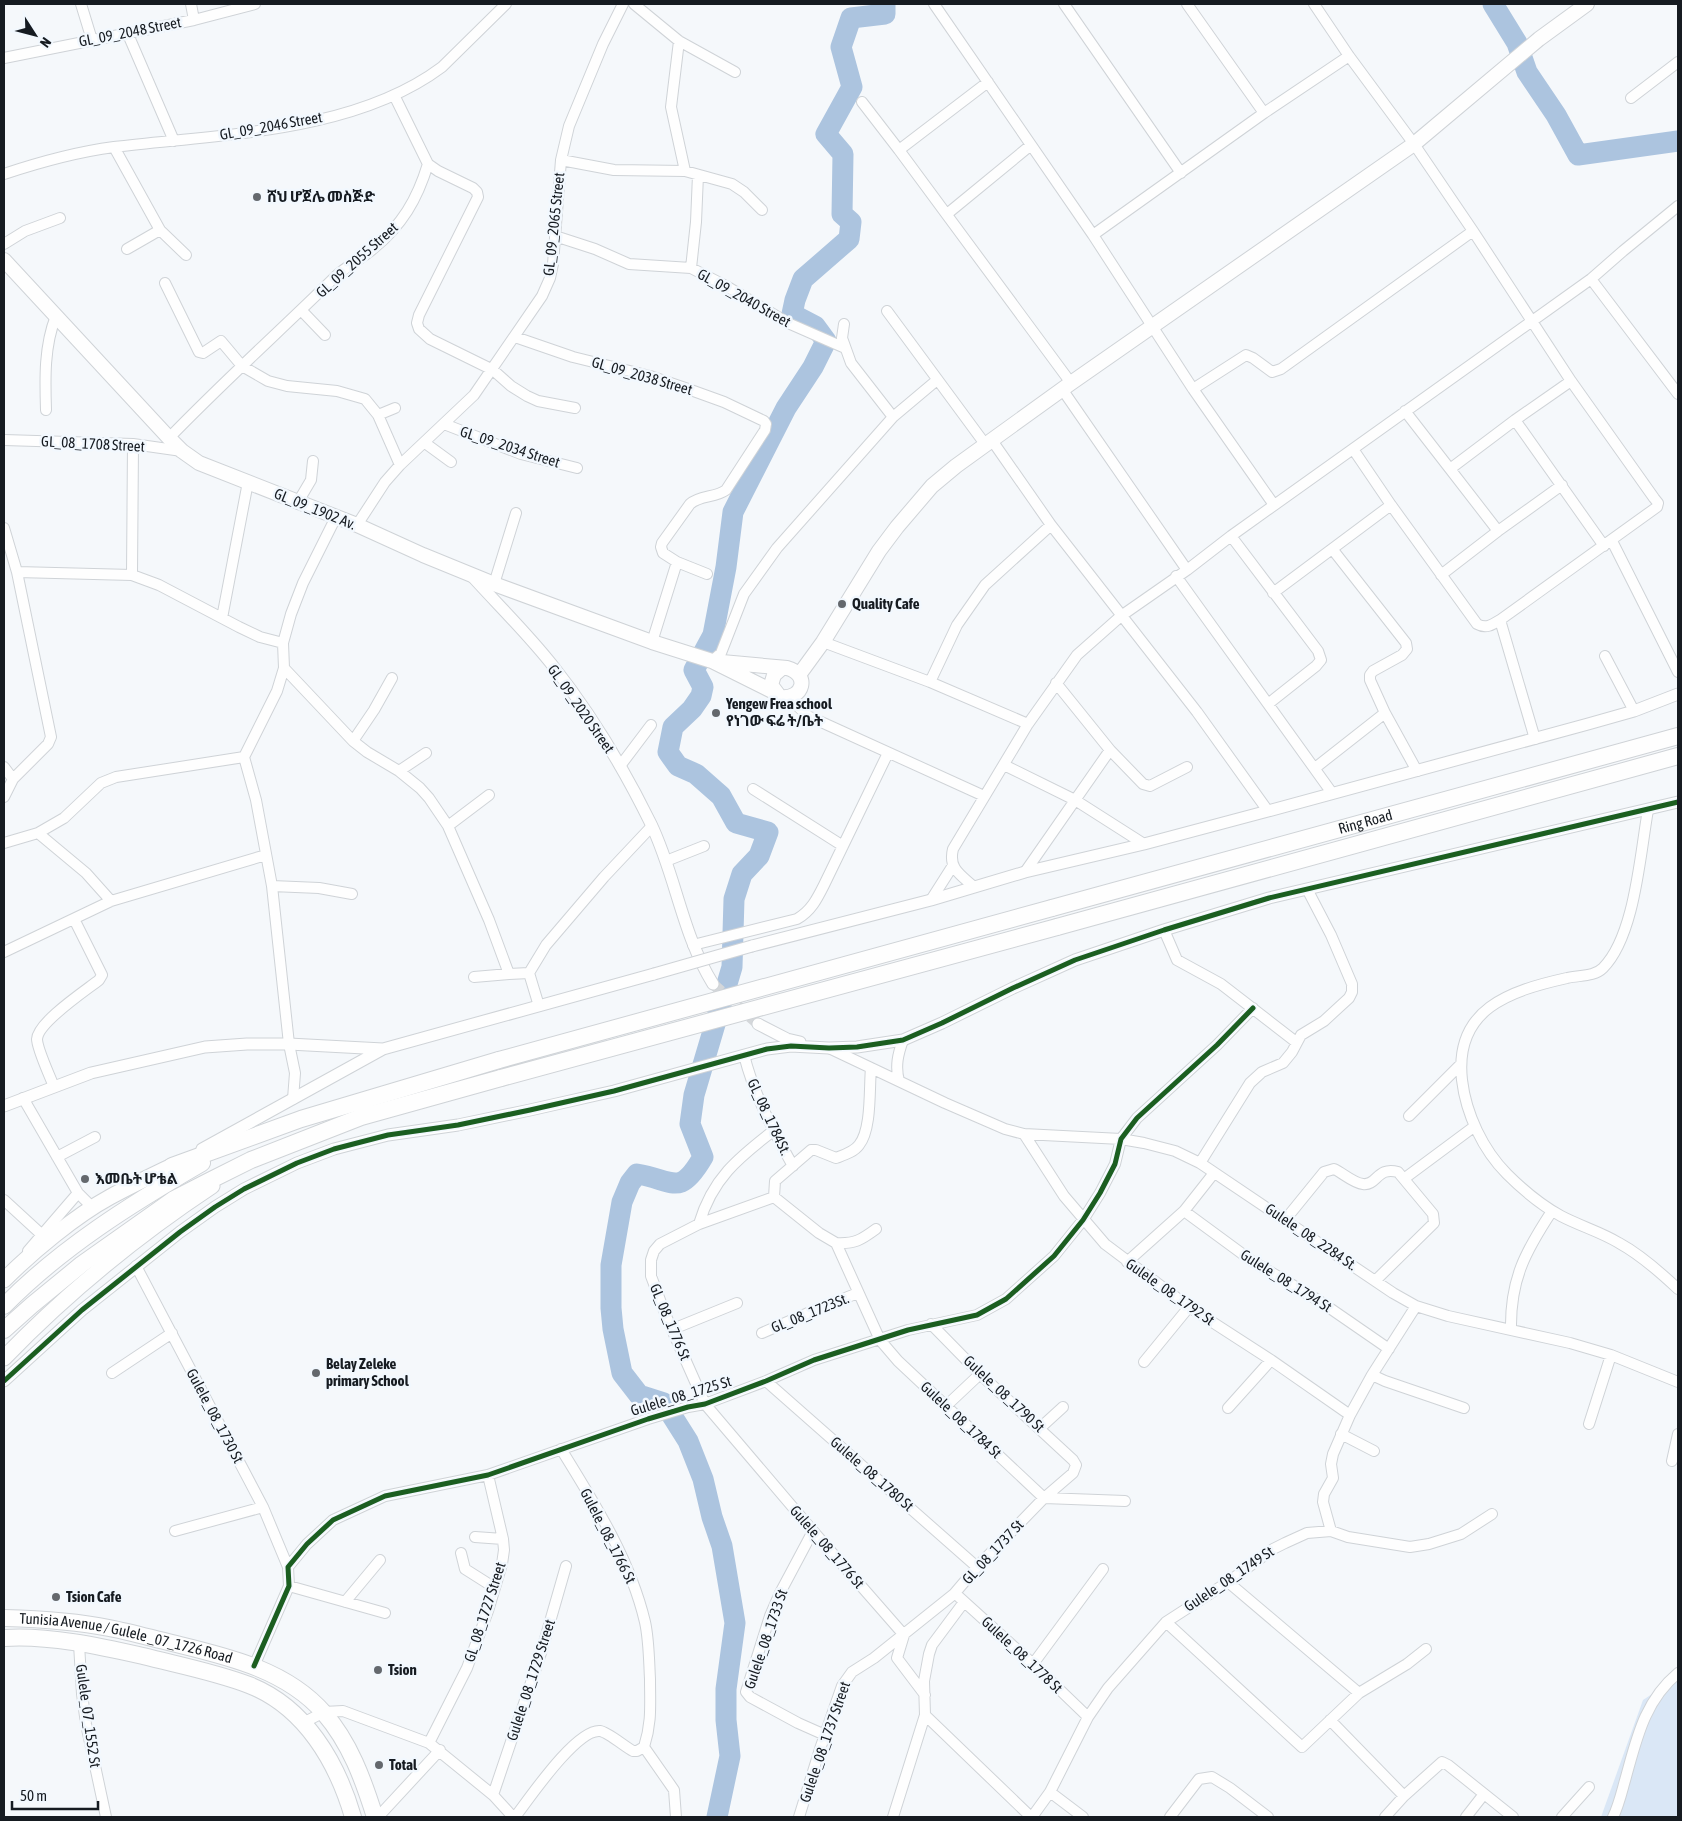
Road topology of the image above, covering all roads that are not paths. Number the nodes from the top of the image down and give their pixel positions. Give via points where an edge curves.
1 (80, 4) edge
2 (191, 4) edge
3 (255, 4) edge
4 (506, 4) edge
5 (624, 4) edge
6 (634, 4) edge
7 (934, 4) edge
8 (1064, 4) edge
9 (1187, 4) edge
10 (1314, 4) edge
11 (1586, 4) edge
12 (194, 20) junction
13 (127, 32) junction
14 (92, 40) junction
15 (679, 41) junction
16 (1349, 56) junction
17 (4, 58) edge
18 (1678, 62) edge
19 (734, 72) dead end
20 (988, 82) junction
21 (394, 95) junction
22 (1631, 98) dead end
23 (862, 102) dead end
24 (1264, 113) junction
25 (174, 141) junction
26 (1031, 144) junction
27 (1414, 144) junction
28 (114, 147) junction
29 (899, 150) junction
30 (561, 160) junction
31 (428, 164) junction
32 (685, 171) junction
33 (1181, 172) junction
34 (4, 174) edge
35 (698, 175) junction
36 (1678, 206) edge
37 (762, 210) dead end
38 (947, 214) junction
39 (60, 218) dead end
40 (160, 230) junction
41 (1473, 231) junction
42 (1093, 235) junction
43 (555, 236) junction
44 (4, 244) edge
45 (127, 249) dead end
46 (186, 255) dead end
47 (4, 260) edge
48 (691, 268) junction
49 (1591, 279) junction
50 (165, 283) dead end
51 (301, 310) junction
52 (887, 310) dead end
53 (56, 316) junction
54 (1531, 321) junction
55 (844, 324) dead end
56 (1152, 327) junction
57 (325, 335) dead end
58 (515, 337) junction
59 (845, 348) junction
60 (242, 366) junction
61 (493, 370) junction
62 (937, 380) junction
63 (1571, 381) junction
64 (1067, 386) junction
65 (1193, 389) junction
66 (1678, 394) edge
67 (395, 408) dead end
68 (575, 408) dead end
69 (46, 410) dead end
70 (1405, 411) junction
71 (378, 415) junction
72 (893, 417) junction
73 (1515, 420) junction
74 (444, 424) junction
75 (168, 438) junction
76 (4, 440) edge
77 (988, 442) junction
78 (425, 443) junction
79 (133, 444) junction
80 (1353, 449) junction
81 (182, 451) junction
82 (313, 461) dead end
83 (451, 462) dead end
84 (400, 465) junction
85 (577, 468) dead end
86 (1450, 469) junction
87 (248, 482) junction
88 (1562, 485) junction
89 (298, 502) junction
90 (1274, 505) junction
91 (1391, 505) junction
92 (516, 512) dead end
93 (336, 517) junction
94 (357, 525) junction
95 (1051, 525) junction
96 (4, 528) edge
97 (1498, 531) junction
98 (1231, 536) junction
99 (1608, 543) junction
100 (1333, 550) junction
101 (677, 562) junction
102 (1187, 570) junction
103 (17, 572) junction
104 (470, 574) junction
105 (706, 574) dead end
106 (132, 575) junction
107 (1442, 575) junction
108 (1176, 576) junction
109 (494, 584) junction
110 (1273, 593) junction
111 (1121, 616) junction
112 (222, 618) junction
113 (1500, 620) junction
114 (652, 642) junction
115 (823, 642) junction
116 (283, 643) junction
117 (1605, 656) dead end
118 (712, 661) junction
119 (284, 668) junction
120 (782, 668) junction
121 (1678, 672) edge
122 (799, 675) junction
123 (392, 678) dead end
124 (930, 682) junction
125 (1056, 683) junction
126 (776, 693) junction
127 (1678, 694) edge
128 (789, 698) junction
129 (1268, 704) junction
130 (1634, 711) junction
131 (1385, 712) junction
132 (1028, 724) junction
133 (651, 725) dead end
134 (1678, 736) edge
135 (1535, 739) junction
136 (353, 741) junction
137 (1110, 750) junction
138 (426, 753) dead end
139 (888, 753) junction
140 (1678, 756) edge
141 (244, 757) junction
142 (1004, 765) junction
143 (620, 766) junction
144 (4, 767) edge
145 (1187, 767) dead end
146 (1315, 768) junction
147 (1417, 771) junction
148 (399, 772) junction
149 (13, 779) junction
150 (753, 789) dead end
151 (1332, 793) junction
152 (489, 795) dead end
153 (4, 796) edge
154 (984, 796) junction
155 (1075, 800) junction
156 (1678, 802) edge
157 (1648, 810) junction
158 (1268, 811) junction
159 (448, 826) junction
160 (652, 826) junction
161 (38, 834) junction
162 (4, 843) edge
163 (1144, 844) junction
164 (704, 846) dead end
165 (843, 846) junction
166 (266, 855) junction
167 (666, 861) junction
168 (952, 867) junction
169 (1025, 872) junction
170 (272, 886) junction
171 (974, 887) junction
172 (1307, 889) junction
173 (352, 894) dead end
174 (931, 900) junction
175 (111, 901) junction
176 (74, 919) junction
177 (1164, 930) junction
178 (693, 945) junction
179 (4, 952) edge
180 (529, 973) junction
181 (508, 974) junction
182 (474, 977) dead end
183 (713, 984) tunnel mouth
184 (539, 1006) junction
185 (1253, 1008) junction
186 (758, 1024) tunnel mouth
187 (770, 1031) junction
188 (903, 1040) junction
189 (1296, 1042) junction
190 (290, 1044) junction
191 (767, 1048) junction
192 (829, 1048) junction
193 (382, 1049) junction
194 (744, 1055) junction
195 (1460, 1065) junction
196 (871, 1068) junction
197 (898, 1076) junction
198 (54, 1087) junction
199 (23, 1098) junction
200 (293, 1099) junction
201 (4, 1106) edge
202 (1409, 1116) dead end
203 (1474, 1126) junction
204 (773, 1131) junction
205 (1024, 1134) junction
206 (95, 1137) dead end
207 (1121, 1139) junction
208 (237, 1144) junction
209 (57, 1157) junction
210 (250, 1160) junction
211 (1200, 1163) junction
212 (172, 1166) junction
213 (793, 1166) junction
214 (1214, 1172) junction
215 (1405, 1178) junction
216 (78, 1193) junction
217 (774, 1197) junction
218 (4, 1200) edge
219 (93, 1208) junction
220 (1184, 1211) junction
221 (1552, 1211) junction
222 (1083, 1220) junction
223 (1284, 1220) junction
224 (699, 1224) junction
225 (876, 1229) dead end
226 (41, 1234) junction
227 (836, 1243) junction
228 (1128, 1262) junction
229 (136, 1266) junction
230 (6, 1275) edge
231 (1375, 1281) junction
232 (1678, 1289) edge
233 (858, 1294) junction
234 (737, 1303) dead end
235 (4, 1306) edge
236 (1416, 1306) junction
237 (1189, 1307) junction
238 (931, 1324) junction
239 (673, 1329) junction
240 (4, 1330) edge
241 (1511, 1330) junction
242 (762, 1332) dead end
243 (172, 1333) junction
244 (880, 1340) junction
245 (1389, 1349) junction
246 (1610, 1355) junction
247 (4, 1358) edge
248 (1271, 1360) junction
249 (1144, 1362) dead end
250 (112, 1373) dead end
251 (980, 1374) junction
252 (1372, 1375) junction
253 (4, 1381) edge
254 (766, 1381) junction
255 (1678, 1382) edge
256 (705, 1404) junction
257 (946, 1406) junction
258 (1063, 1408) dead end
259 (1228, 1408) dead end
260 (1464, 1408) dead end
261 (1350, 1414) junction
262 (1589, 1424) dead end
263 (1040, 1428) junction
264 (1341, 1434) junction
265 (1678, 1434) edge
266 (561, 1449) junction
267 (1374, 1451) dead end
268 (1672, 1461) dead end
269 (1076, 1465) joint
270 (488, 1475) junction
271 (1044, 1498) junction
272 (1124, 1501) dead end
273 (263, 1508) junction
274 (1492, 1514) dead end
275 (175, 1531) dead end
276 (1331, 1531) junction
277 (812, 1532) junction
278 (475, 1537) dead end
279 (503, 1539) junction
280 (461, 1553) dead end
281 (380, 1560) dead end
282 (566, 1566) dead end
283 (977, 1566) junction
284 (288, 1567) junction
285 (1103, 1569) dead end
286 (1228, 1582) junction
287 (289, 1586) junction
288 (495, 1588) junction
289 (954, 1594) junction
290 (345, 1602) junction
291 (964, 1602) junction
292 (385, 1613) dead end
293 (4, 1618) edge
294 (1166, 1622) junction
295 (904, 1635) junction
296 (4, 1638) edge
297 (79, 1644) junction
298 (1426, 1649) dead end
299 (1033, 1664) junction
300 (254, 1666) junction
301 (1678, 1673) edge
302 (1359, 1693) junction
303 (925, 1695) junction
304 (324, 1712) junction
305 (925, 1715) junction
306 (1088, 1718) junction
307 (1330, 1720) junction
308 (303, 1722) junction
309 (825, 1735) junction
310 (429, 1743) junction
311 (644, 1747) junction
312 (440, 1750) junction
313 (1589, 1787) dead end
314 (1050, 1792) junction
315 (1484, 1794) junction
316 (493, 1795) junction
317 (1404, 1796) junction
318 (106, 1817) edge
319 (353, 1817) edge
320 (377, 1817) edge
321 (514, 1817) edge
322 (676, 1817) edge
323 (799, 1817) edge
324 (894, 1817) edge
325 (1031, 1817) edge
326 (1083, 1817) edge
327 (1170, 1817) edge
328 (1268, 1817) edge
329 (1385, 1817) edge
330 (1466, 1817) edge
331 (1513, 1817) edge
332 (1562, 1817) edge
333 (1613, 1817) edge

1 - 14 street
2 - 12 street
3 - 12 street, GL_09_2048 Street
4 - 21 street, GL_09_2046 Street via 442,67
5 - 30 street, GL_09_2065 Street via 603,44 569,126
6 - 15 street
7 - 20 street
8 - 33 street
9 - 24 street
10 - 16 street
11 - 27 main road
12 - 13 street, GL_09_2048 Street
13 - 14 street, GL_09_2048 Street
13 - 25 street
14 - 17 street, GL_09_2048 Street
15 - 19 street
15 - 32 street via 671,107
16 - 24 street
16 - 27 street
18 - 22 street
20 - 26 street
20 - 29 street
21 - 25 street, GL_09_2046 Street via 336,115 278,128
21 - 31 street
23 - 29 street
24 - 33 street
25 - 28 street, GL_09_2046 Street
26 - 38 street
26 - 42 street
27 - 41 street
27 - 56 main road
28 - 34 street, GL_09_2046 Street via 72,154
28 - 40 street
29 - 38 street
30 - 32 street via 614,170
30 - 43 street, GL_09_2065 Street
31 - 51 street, GL_09_2055 Street via 407,214 392,232 341,272
31 - 61 street via 473,188 478,197 417,323 430,339
32 - 35 street
33 - 42 street
35 - 37 street via 732,184
35 - 48 street
36 - 49 street
38 - 64 street
39 - 44 street via 25,231
40 - 45 street
40 - 46 street
41 - 54 street
41 - 65 street via 1280,369 1272,372 1246,355
42 - 56 street
43 - 48 street, GL_09_2040 Street via 629,264
43 - 58 street, GL_09_2065 Street via 550,278
47 - 53 main road, GL_09_1902 Av.
48 - 59 street, GL_09_2040 Street via 788,323
49 - 54 street
49 - 66 street
50 - 60 street via 199,352 203,353 221,341
51 - 57 street
51 - 60 street, GL_09_2055 Street
52 - 62 street
53 - 69 street via 50,330 47,353
53 - 75 main road, GL_09_1902 Av.
54 - 63 street
54 - 70 street
55 - 59 street via 842,338
56 - 64 main road
56 - 65 street
58 - 61 street, GL_09_2065 Street
58 - 101 street, GL_09_2038 Street via 650,376 724,402 764,421 765,430 726,490 694,500 662,543 663,553
59 - 72 street via 851,363
60 - 71 street via 268,381 287,386 358,396 365,399
60 - 75 street, GL_09_2055 Street
61 - 68 street via 527,396
61 - 74 street, GL_09_2065 Street via 474,395
62 - 72 street
62 - 77 street
63 - 73 street
63 - 99 street via 1658,503 1652,512
64 - 77 main road
64 - 102 street
65 - 90 street
67 - 71 street
70 - 80 street
70 - 86 street
71 - 84 street
72 - 118 street via 777,548 744,594 721,653
73 - 86 street
73 - 88 street
74 - 78 street, GL_09_2065 Street
74 - 85 street, GL_09_2034 Street via 521,454
75 - 81 main road, GL_09_1902 Av.
76 - 79 street, GL_08_1708 Street
77 - 95 street
77 - 115 main road via 932,486 903,520 879,551
78 - 83 street
78 - 84 street, GL_09_2065 Street
79 - 81 street, GL_08_1708 Street
79 - 106 street
80 - 90 street
80 - 91 street
81 - 87 main road, GL_09_1902 Av. via 199,463
82 - 89 street via 311,480
84 - 94 street, GL_09_2065 Street
86 - 97 street
87 - 89 main road, GL_09_1902 Av.
87 - 112 street
88 - 97 street
88 - 99 street
89 - 93 main road, GL_09_1902 Av.
90 - 98 street
91 - 100 street
91 - 107 street
92 - 109 street
93 - 94 main road, GL_09_1902 Av.
93 - 116 street via 303,583
94 - 104 main road, GL_09_1902 Av.
95 - 111 street
95 - 124 street via 985,586 957,625
96 - 103 street
97 - 107 street
98 - 102 street
98 - 110 street
99 - 113 street
99 - 121 street
100 - 110 street
100 - 131 street via 1406,643 1407,649 1402,655 1370,675
101 - 105 street
101 - 114 street
102 - 108 street
103 - 106 street
103 - 149 street via 51,737
104 - 109 main road, GL_09_1902 Av.
104 - 143 street, GL_09_2020 Street via 553,666
106 - 112 street
107 - 113 street via 1477,624 1490,626
108 - 111 street
108 - 129 street
109 - 114 main road, GL_09_1902 Av.
110 - 129 street via 1318,651 1320,660
111 - 125 street via 1077,655
111 - 158 street via 1197,712
112 - 116 street via 260,637
113 - 135 street
114 - 118 main road, GL_09_1902 Av.
115 - 122 main road
115 - 124 street
116 - 119 street
117 - 130 street
118 - 120 main road
118 - 126 main road
119 - 136 street
119 - 141 street via 277,691
120 - 122 main road via 794,670
120 - 126 main road via 771,684
122 - 128 main road via 802,684 798,693
123 - 136 street
124 - 132 street
125 - 132 street
125 - 137 street
126 - 128 main road
127 - 130 street
128 - 139 street via 808,716
129 - 146 street
130 - 135 street
131 - 146 street
131 - 147 street
132 - 142 street
133 - 143 street
134 - 208 highway, Ring Road, bridge via 499,1060 301,1120
135 - 147 street
136 - 148 street
137 - 145 street via 1143,784 1150,786
137 - 155 street
138 - 148 street
139 - 154 street
139 - 165 street
140 - 210 highway, Ring Road, bridge via 501,1078 361,1118
141 - 161 street via 116,777 101,783 64,818
141 - 166 street
142 - 154 street
142 - 155 street
143 - 160 street, GL_09_2020 Street
144 - 149 street
146 - 151 street
147 - 151 street
148 - 159 street via 424,793
149 - 153 street
150 - 165 street
151 - 158 street
152 - 159 street
154 - 168 street via 953,849
155 - 163 street
155 - 169 street
156 - 157 street
157 - 172 street
157 - 195 street via 1626,927 1603,968 1592,974 1540,984 1486,1009 1472,1026 1463,1046
158 - 163 street
159 - 181 street via 489,920
160 - 167 street, GL_09_2020 Street
160 - 180 street via 546,945
161 - 162 street
161 - 175 street via 86,873
163 - 169 street
164 - 167 street
165 - 178 street via 814,905 803,916
166 - 170 street
166 - 175 street
167 - 178 street, GL_09_2020 Street
168 - 171 street
168 - 174 street
169 - 171 street
170 - 173 street via 319,888
170 - 190 street
171 - 174 street
172 - 177 street
172 - 189 street via 1331,935 1352,984 1352,992 1324,1021 1301,1035
174 - 184 street, bridge
175 - 176 street
176 - 179 street
176 - 198 street via 102,975 46,1022 39,1032 37,1041
177 - 185 street via 1177,960 1221,984
177 - 188 street via 1075,960
178 - 183 street, GL_09_2020 Street
180 - 181 street
180 - 184 street
181 - 182 street
184 - 193 street
185 - 189 street
185 - 207 street via 1218,1045 1137,1118
186 - 187 street
187 - 191 street via 773,1042
187 - 192 street via 787,1039
188 - 192 street via 857,1048
188 - 197 street via 898,1055
189 - 211 street via 1283,1063 1262,1072 1250,1083
190 - 193 street
190 - 198 street via 205,1047 91,1073
190 - 200 street via 295,1073
191 - 192 street
191 - 194 street
192 - 196 street, Gulele_08_2284 St.
193 - 200 street
194 - 204 street, GL_08_1784St. via 752,1086
194 - 229 street via 614,1091 458,1125 388,1136 334,1150 244,1189 214,1207
195 - 202 street
195 - 203 street
196 - 197 street, Gulele_08_2284 St.
196 - 213 street via 866,1130 859,1145 836,1158 810,1150
197 - 205 street, Gulele_08_2284 St. via 945,1103
198 - 199 street
199 - 201 street
199 - 209 street
200 - 212 street
203 - 215 street
203 - 221 street via 1506,1173
204 - 213 street, GL_08_1784St.
204 - 224 street via 735,1162 718,1181
205 - 207 street, Gulele_08_2284 St.
205 - 222 street, Gulele_08_1792 St
206 - 209 street
207 - 211 street, Gulele_08_2284 St. via 1174,1152
207 - 222 street, Gulele_08_1725 St via 1115,1164
208 - 212 highway
208 - 235 highway via 140,1199 96,1229
209 - 216 street
210 - 240 highway, Ring Road via 174,1199 82,1264
210 - 247 main road via 131,1245
211 - 214 street, Gulele_08_2284 St.
212 - 219 main road
213 - 217 street, GL_08_1784St. via 775,1181
214 - 220 street
214 - 223 street, Gulele_08_2284 St.
215 - 223 street via 1390,1170 1382,1172 1369,1184 1361,1184 1334,1169 1324,1172
215 - 231 street via 1433,1214 1434,1223
216 - 219 street
216 - 226 street
217 - 224 street, GL_08_1776 St
217 - 227 street
218 - 226 street
219 - 230 main road
220 - 228 street
220 - 245 street, Gulele_08_1794 St via 1252,1261 1318,1300
221 - 232 street via 1641,1256
221 - 241 street via 1532,1241 1514,1284
222 - 228 street, Gulele_08_1792 St via 1105,1244
222 - 238 street, Gulele_08_1725 St via 1054,1256 1006,1299 977,1315
223 - 231 street, Gulele_08_2284 St.
224 - 239 street, GL_08_1776 St via 660,1244 650,1260 651,1276
225 - 227 street via 861,1240 849,1244
226 - 230 street
227 - 233 street
228 - 237 street, Gulele_08_1792 St
229 - 243 street, Gulele_08_1730 St
229 - 253 street
231 - 236 street, Gulele_08_2284 St.
233 - 242 street, GL_08_1723St.
233 - 244 street
234 - 239 street
236 - 241 street, Gulele_08_2284 St.
236 - 245 street
237 - 248 street, Gulele_08_1792 St
237 - 249 street
238 - 244 street, Gulele_08_1725 St
238 - 251 street, Gulele_08_1790 St
239 - 256 street, GL_08_1776 St
241 - 246 street, Gulele_08_2284 St.
243 - 250 street
243 - 273 street, Gulele_08_1730 St
244 - 254 street, Gulele_08_1725 St via 814,1360
244 - 257 street, Gulele_08_1784 St
245 - 252 street
246 - 255 street, Gulele_08_2284 St.
246 - 262 street
248 - 259 street
248 - 261 street, Gulele_08_1792 St
251 - 257 street
251 - 263 street, Gulele_08_1790 St
252 - 260 street
252 - 261 street
254 - 256 street, Gulele_08_1725 St
254 - 283 street, Gulele_08_1780 St
256 - 266 street, Gulele_08_1725 St via 648,1419
256 - 277 street, Gulele_08_1776 St
257 - 271 street, Gulele_08_1784 St
258 - 263 street
261 - 264 street
263 - 269 street, Gulele_08_1790 St
264 - 267 street
264 - 276 street via 1331,1464 1333,1478 1323,1502
265 - 268 street
266 - 270 street, Gulele_08_1725 St
266 - 311 street, Gulele_08_1766 St via 598,1509 631,1575 646,1624 651,1720
269 - 271 street, GL_08_1737 St via 1073,1473
270 - 279 street, GL_08_1727 Street
270 - 284 street, Gulele_08_1725 St via 386,1496 356,1509 333,1520
271 - 272 street
271 - 283 street, GL_08_1737 St
273 - 275 street
273 - 284 street, Gulele_08_1730 St
274 - 276 street via 1461,1534 1410,1547 1348,1537
276 - 286 street, Gulele_08_1749 St via 1296,1537 1273,1549
277 - 295 street, Gulele_08_1776 St
277 - 309 street, Gulele_08_1733 St via 770,1616 746,1692
278 - 279 street
279 - 288 street, GL_08_1727 Street via 502,1564
280 - 288 street via 465,1569
281 - 290 street
282 - 316 street, Gulele_08_1729 Street
283 - 289 street, GL_08_1737 St
284 - 287 street
285 - 299 street
286 - 294 street, Gulele_08_1749 St
286 - 302 street
287 - 290 street
287 - 300 street
288 - 310 street, GL_08_1727 Street via 467,1668
289 - 291 street, Gulele_08_1778 St
289 - 295 street, GL_08_1737 St
290 - 292 street
291 - 299 street, Gulele_08_1778 St
291 - 303 street via 932,1645 926,1665
293 - 300 highway, Tunisia Avenue / Gulele _07_1726 Road via 108,1628
294 - 306 street, Gulele_08_1749 St via 1108,1688
294 - 307 street via 1302,1746
295 - 303 street via 897,1658
295 - 309 street, Gulele_08_1737 Street via 852,1672 842,1686
296 - 297 highway, Tunisia Avenue / Gulele _07_1726 Road
297 - 308 highway, Tunisia Avenue / Gulele _07_1726 Road via 208,1672 250,1686 280,1703
297 - 318 street, Gulele_07_1552 St via 86,1724
298 - 302 street
299 - 306 street, Gulele_08_1778 St
300 - 304 highway, Tunisia Avenue / Gulele _07_1726 Road via 283,1679
301 - 333 street via 1664,1684 1641,1725
302 - 307 street
303 - 305 street
304 - 308 street
304 - 310 street via 343,1711
304 - 320 highway, Tunisia Avenue / Gulele _07_1726 Road via 350,1749
305 - 324 street
305 - 325 street
306 - 314 street, Gulele_08_1749 St
307 - 317 street
308 - 319 highway, Tunisia Avenue / Gulele _07_1726 Road via 330,1758
309 - 323 street, Gulele_08_1737 Street
310 - 312 street
311 - 321 street via 633,1752 603,1732 594,1732 574,1744
311 - 322 street via 674,1790
312 - 316 street
312 - 320 street
313 - 332 street
314 - 325 street, Gulele_08_1749 St
314 - 326 street
315 - 317 street via 1442,1762
315 - 330 street
315 - 331 street
316 - 321 street
317 - 329 street
327 - 328 street via 1199,1779 1212,1777

